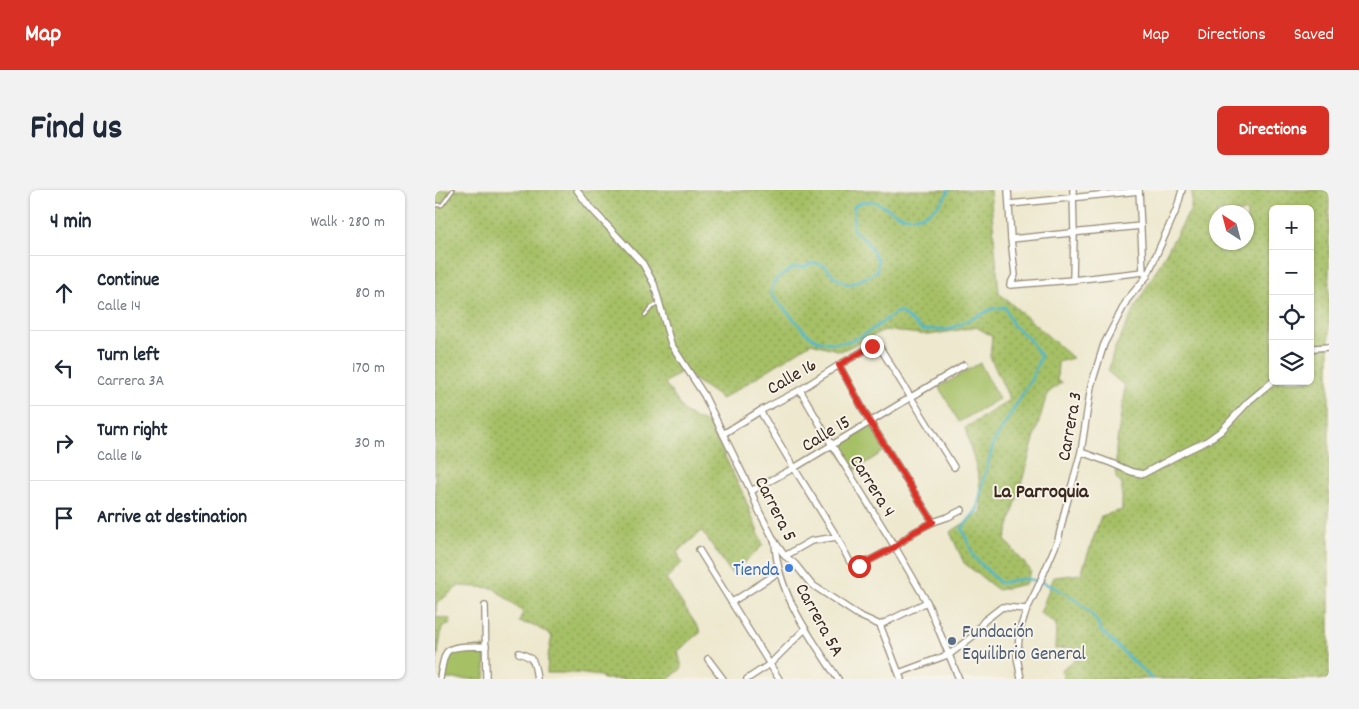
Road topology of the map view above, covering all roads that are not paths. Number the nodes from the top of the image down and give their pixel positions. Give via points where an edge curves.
1 (453, 190) edge
2 (577, 190) edge
3 (1008, 190) edge
4 (1073, 190) edge
5 (1139, 190) edge
6 (1182, 190) edge
7 (1073, 197) junction
8 (1009, 204) junction
9 (435, 205) edge
10 (1141, 226) junction
11 (1074, 233) junction
12 (1011, 239) junction
13 (1145, 274) junction
14 (1073, 280) junction
15 (659, 303) junction
16 (645, 315) dead end
17 (1314, 348) edge
18 (1329, 348) edge
19 (839, 365) junction
20 (964, 365) dead end
21 (1269, 384) edge
22 (800, 390) junction
23 (910, 398) junction
24 (760, 410) junction
25 (870, 422) junction
26 (723, 434) junction
27 (832, 445) junction
28 (1081, 452) junction
29 (954, 467) dead end
30 (794, 468) junction
31 (751, 491) junction
32 (962, 510) dead end
33 (933, 522) junction
34 (837, 536) junction
35 (775, 542) junction
36 (895, 547) junction
37 (699, 550) dead end
38 (785, 556) junction
39 (779, 572) junction
40 (732, 602) junction
41 (927, 602) junction
42 (485, 606) dead end
43 (1027, 609) junction
44 (880, 625) junction
45 (805, 628) junction
46 (486, 646) junction
47 (519, 653) dead end
48 (950, 654) junction
49 (708, 659) dead end
50 (770, 664) junction
51 (900, 676) edge
52 (440, 679) edge
53 (486, 679) edge
54 (537, 679) edge
55 (723, 679) edge
56 (747, 679) edge
57 (779, 679) edge
58 (838, 679) edge
59 (959, 679) edge
60 (1021, 679) edge

1 - 9 lane via 442,205
2 - 15 street, Carrera 5 via 643,264 654,284
3 - 8 street
4 - 7 street
5 - 7 street
5 - 10 street
6 - 13 street, Carrera 3 via 1177,208
7 - 8 street
7 - 11 street
8 - 12 street
10 - 11 street
10 - 13 street
11 - 12 street
11 - 14 street
12 - 14 street via 1015,275 1010,285
13 - 14 street
13 - 28 street, Carrera 3 via 1104,344 1091,386
15 - 16 lane
15 - 26 street, Carrera 5 via 671,344 704,395
17 - 18 street
19 - 22 street, Calle 16
19 - 23 street, Calle 16 via 872,346 879,346
19 - 25 street
20 - 23 street, Calle 15
21 - 28 street via 1207,441 1143,474
22 - 24 street, Calle 16
22 - 27 street, Carrera 4
23 - 25 street, Calle 15
23 - 29 street
24 - 26 street, Calle 16
24 - 30 street
25 - 27 street, Calle 15
25 - 33 street
26 - 31 street, Carrera 5
27 - 30 street, Calle 15
27 - 36 street, Carrera 4
28 - 43 street, Carrera 3 via 1058,540
30 - 31 street, Calle 15
30 - 34 street
31 - 35 street, Carrera 5
32 - 33 street
33 - 36 street
34 - 36 street via 850,562 859,566
34 - 38 street via 811,541
35 - 38 street, Carrera 5
35 - 39 street, Carrera 5A
36 - 41 street, Carrera 4
37 - 40 street
38 - 44 street, Carrera 5 via 811,584
39 - 40 street, Carrera 5A
39 - 45 street, Carrera 5A
40 - 50 street
41 - 44 street
41 - 48 street, Carrera 4
42 - 46 street
43 - 48 street via 1002,607
43 - 60 street, Carrera 3 via 1020,629 1017,657
44 - 51 street
45 - 50 street
45 - 58 street, Carrera 5A
46 - 52 street via 450,650 446,653
46 - 53 street
47 - 54 street via 534,661
48 - 51 street
48 - 59 street, Carrera 4
49 - 55 street
50 - 56 street
50 - 57 street

